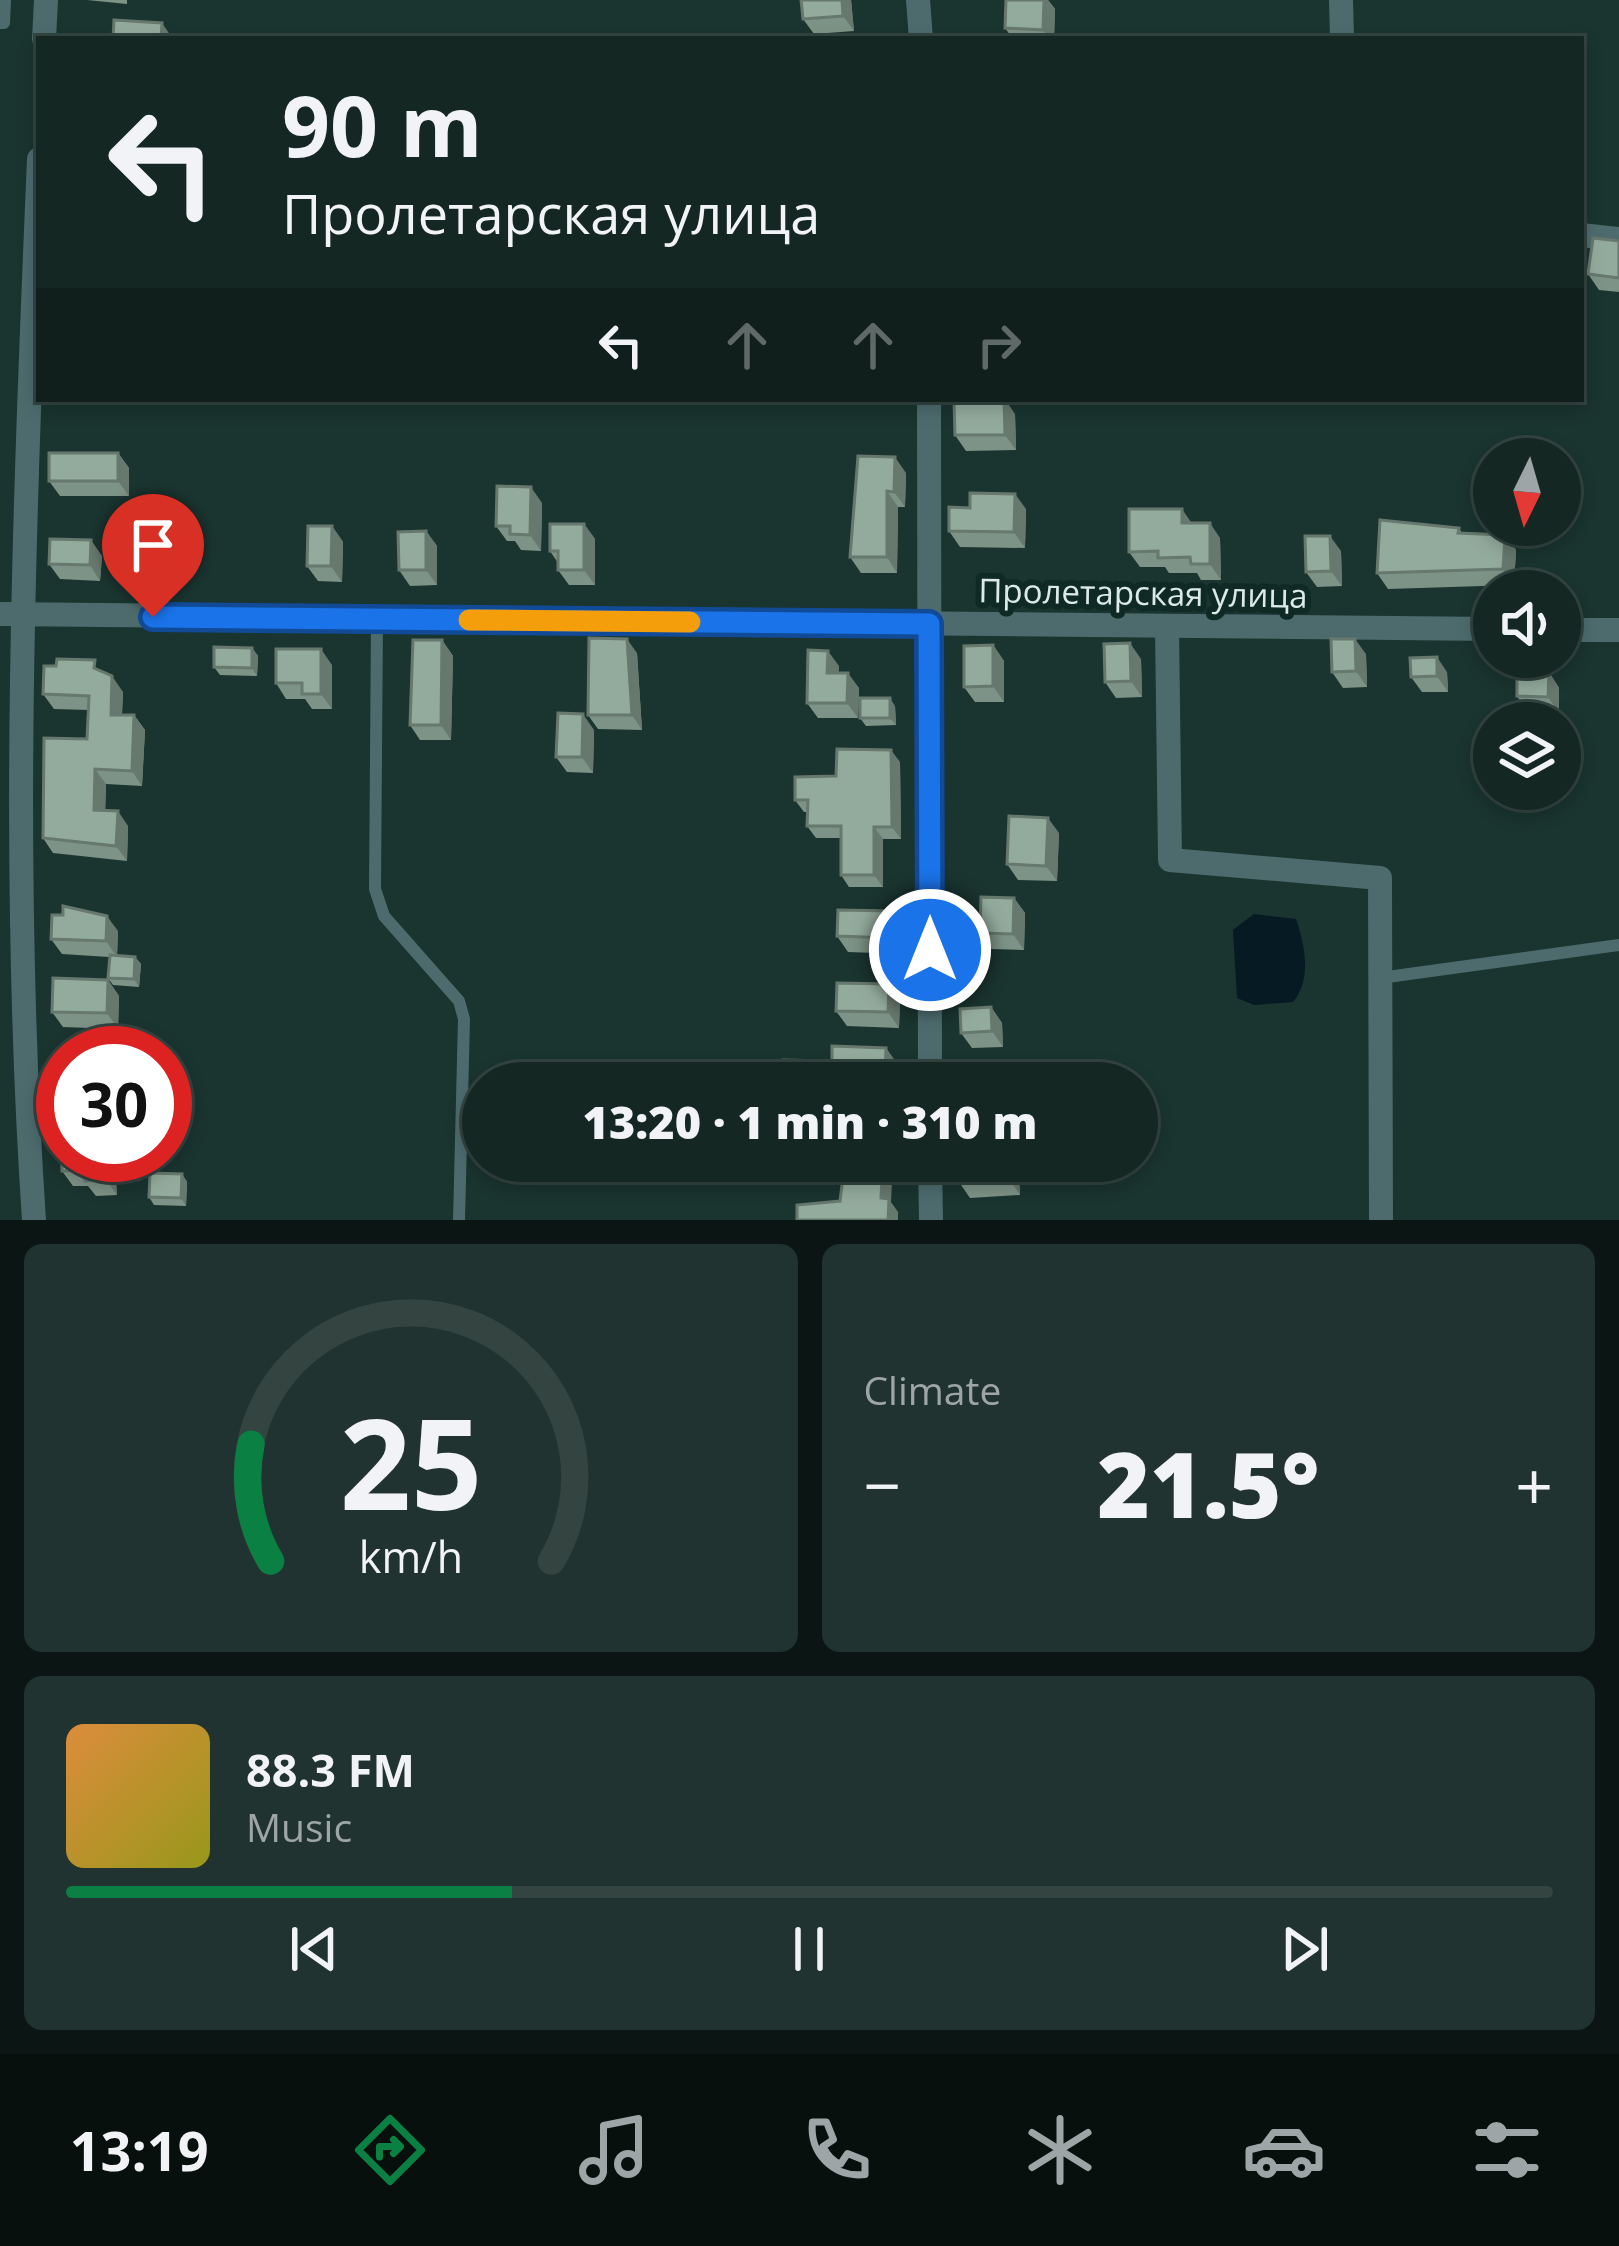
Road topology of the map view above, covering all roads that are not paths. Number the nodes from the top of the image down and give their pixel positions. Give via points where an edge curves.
1 (5, 0) edge
2 (46, 0) edge
3 (918, 0) edge
4 (1341, 0) edge
5 (0, 23) edge
6 (44, 36) edge
7 (920, 36) edge
8 (1342, 36) edge
9 (36, 206) edge
10 (1584, 235) edge
11 (1619, 239) edge
12 (929, 402) edge
13 (10, 615) edge
14 (377, 619) junction
15 (929, 624) junction
16 (1167, 626) junction
17 (1473, 629) edge
18 (1581, 630) edge
19 (1619, 630) edge
20 (1619, 945) edge
21 (1380, 978) junction
22 (930, 1062) edge
23 (930, 1182) edge
24 (34, 1220) edge
25 (460, 1220) edge
26 (931, 1220) edge
27 (1381, 1220) edge

1 - 5 lane
2 - 6 street
3 - 7 street
4 - 8 street
9 - 13 street
10 - 11 street
12 - 15 street
13 - 14 street, Пролетарская улица
13 - 24 street
14 - 15 street, Пролетарская улица
14 - 25 lane via 375,889 384,916 459,1001 464,1019
15 - 16 street, Пролетарская улица
15 - 22 street
16 - 17 street, Пролетарская улица
16 - 21 street via 1170,860 1380,878
18 - 19 street
20 - 21 lane
21 - 27 street
23 - 26 street

